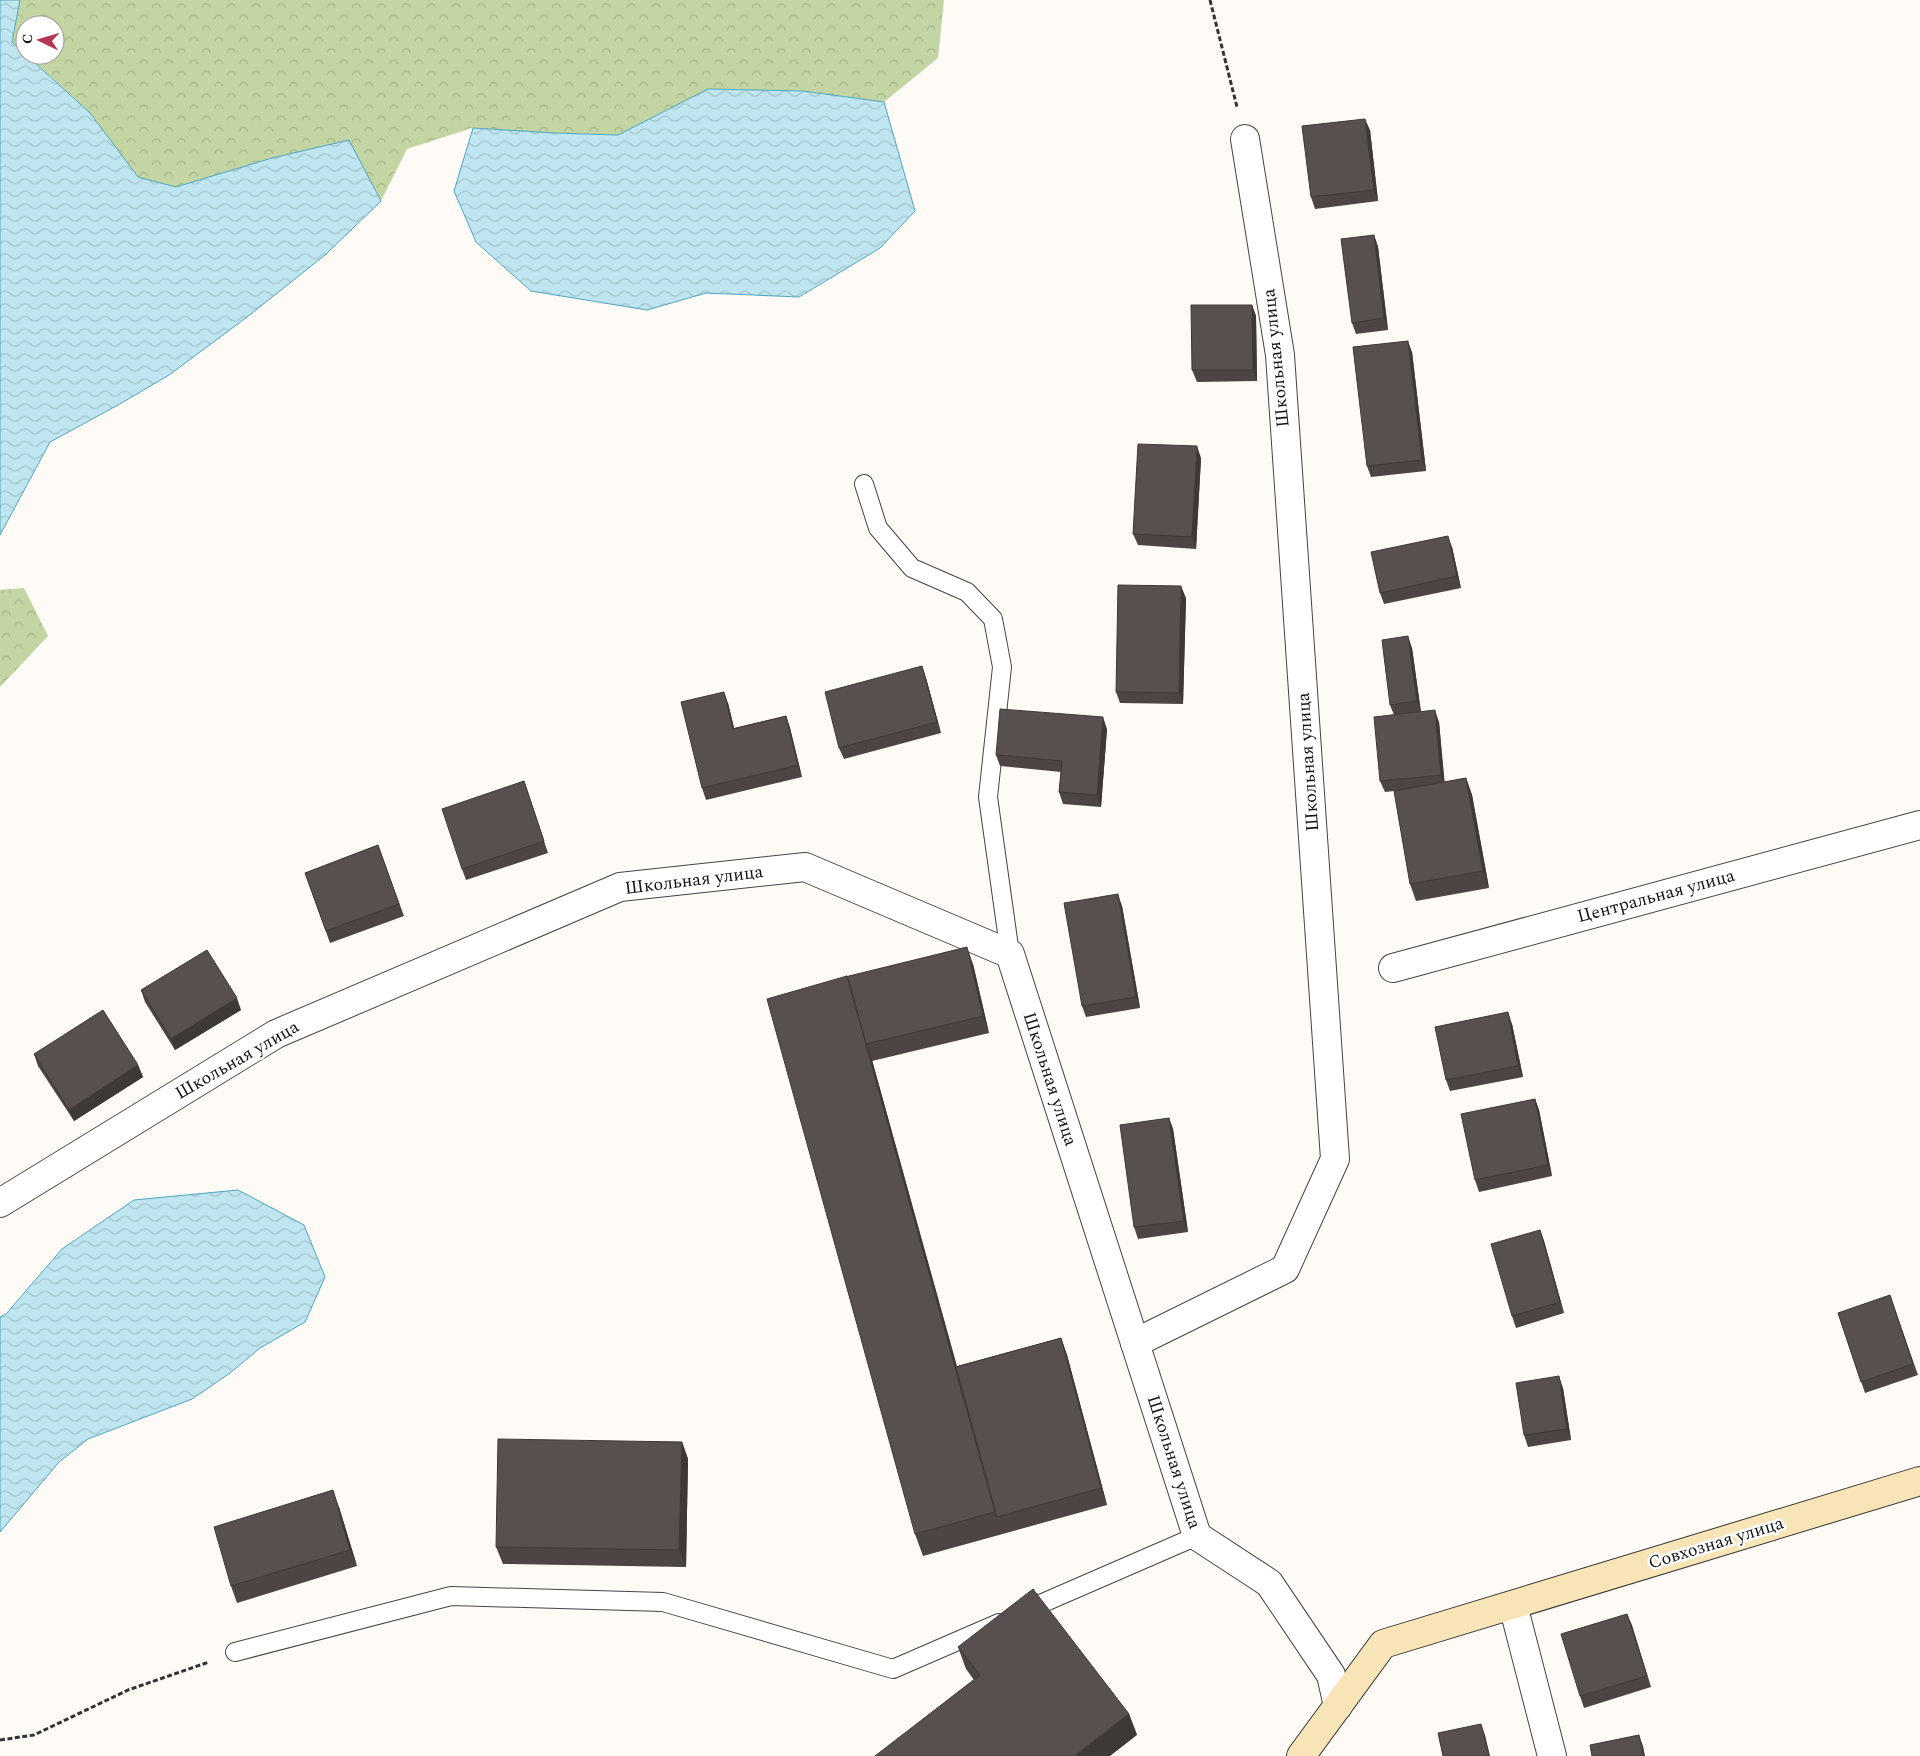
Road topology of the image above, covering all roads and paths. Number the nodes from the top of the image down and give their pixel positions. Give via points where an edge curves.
1 (1210, 0) edge
2 (1245, 139) joint
3 (864, 484) dead end
4 (1920, 825) edge
5 (1010, 954) junction
6 (1393, 968) dead end
7 (0, 1203) edge
8 (1135, 1343) junction
9 (1920, 1481) edge
10 (1197, 1536) junction
11 (1512, 1605) junction
12 (235, 1652) joint
13 (1338, 1706) junction
14 (0, 1740) edge
15 (1301, 1756) edge
16 (1552, 1756) edge

1 - 2 path
2 - 8 street, Школьная улица via 1280,356 1336,1159 1285,1269
3 - 5 lane via 878,528 912,568 967,592 992,619 1002,667 988,797
4 - 6 street, Центральная улица
5 - 7 street, Школьная улица via 805,867 620,887 276,1034
5 - 8 street, Школьная улица
8 - 10 street, Школьная улица
9 - 11 street, Совхозная улица
10 - 12 lane via 894,1669 663,1602 450,1596
10 - 13 street, Школьная улица via 1269,1583 1331,1675
11 - 13 street, Совхозная улица via 1383,1644
11 - 16 street
12 - 14 path via 128,1690 34,1735
13 - 15 street, Совхозная улица

